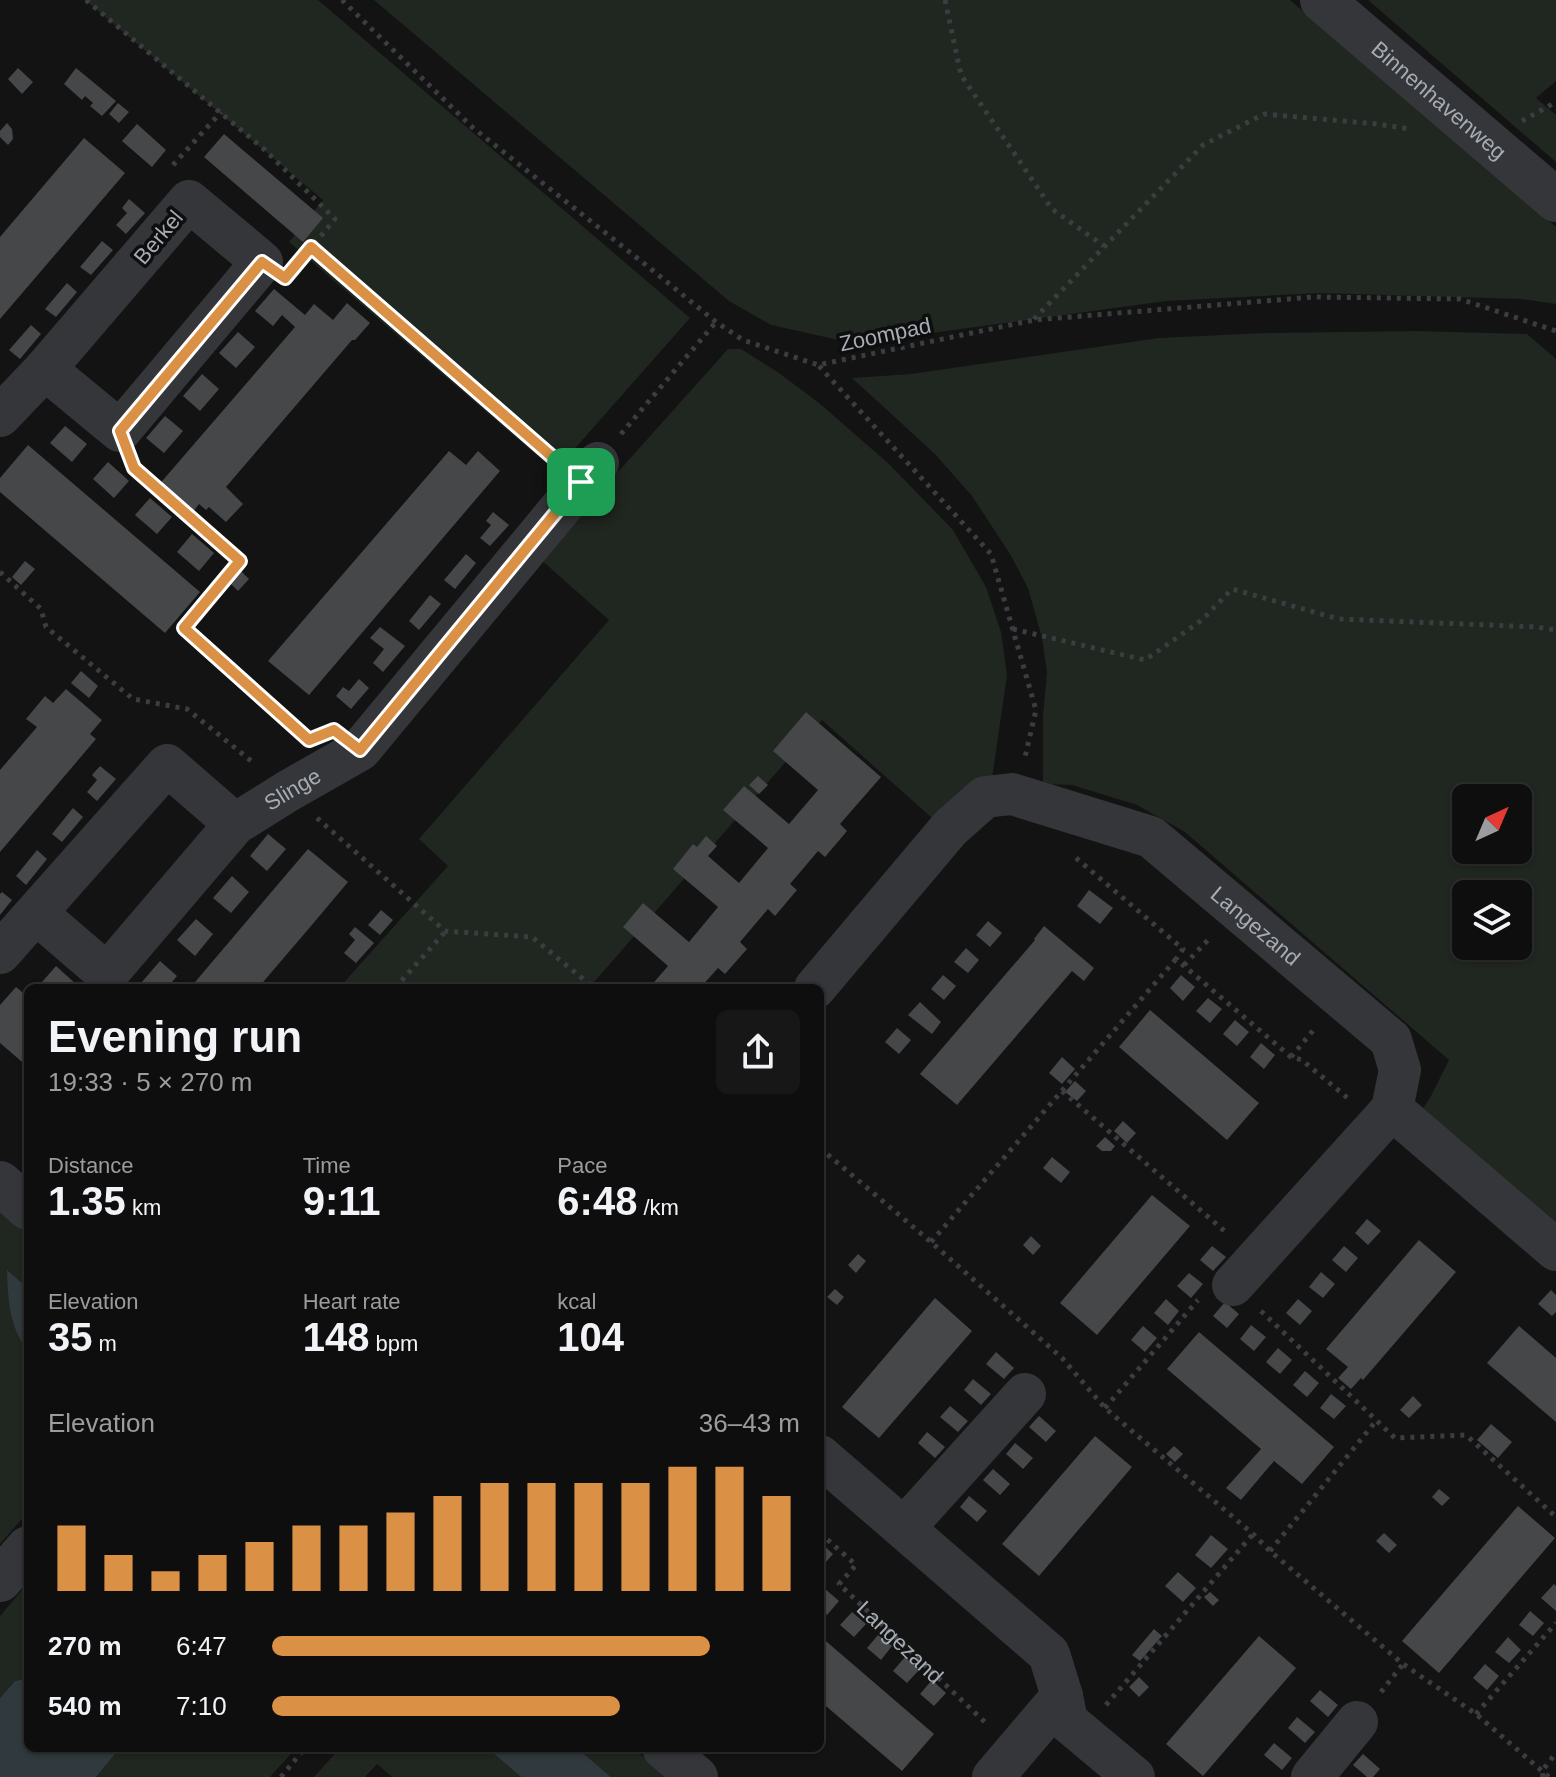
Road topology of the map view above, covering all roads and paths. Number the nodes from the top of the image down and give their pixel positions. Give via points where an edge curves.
1 (86, 0) edge
2 (342, 0) edge
3 (945, 0) edge
4 (1322, 0) edge
5 (1556, 102) edge
6 (221, 112) junction
7 (1424, 131) dead end
8 (1487, 141) junction
9 (1556, 200) edge
10 (189, 201) junction
11 (311, 247) junction
12 (1105, 247) junction
13 (262, 262) junction
14 (1034, 320) junction
15 (716, 322) junction
16 (1556, 331) edge
17 (818, 365) junction
18 (45, 369) junction
19 (0, 416) edge
20 (120, 431) junction
21 (589, 472) junction
22 (1013, 629) junction
23 (1556, 630) edge
24 (309, 740) dead end
25 (1028, 800) junction
26 (235, 824) junction
27 (36, 913) junction
28 (445, 931) dead end
29 (532, 937) dead end
30 (0, 953) edge
31 (1176, 959) junction
32 (399, 984) edge
33 (589, 984) edge
34 (818, 984) edge
35 (1062, 1091) junction
36 (1386, 1116) junction
37 (824, 1151) edge
38 (0, 1183) edge
39 (24, 1204) edge
40 (931, 1242) junction
41 (1556, 1250) edge
42 (1245, 1272) junction
43 (1025, 1394) dead end
44 (1105, 1408) junction
45 (1376, 1421) junction
46 (824, 1459) edge
47 (1556, 1517) edge
48 (904, 1528) junction
49 (1253, 1534) junction
50 (824, 1537) edge
51 (1270, 1551) junction
52 (24, 1553) edge
53 (0, 1580) edge
54 (1556, 1623) edge
55 (1062, 1696) junction
56 (1476, 1714) junction
57 (1357, 1722) dead end
58 (1081, 1733) junction
59 (302, 1752) edge
60 (668, 1752) edge
61 (1556, 1753) edge
62 (1004, 1764) edge
63 (1543, 1774) edge
64 (281, 1777) edge
65 (697, 1777) edge
66 (1134, 1777) edge
67 (1312, 1777) edge
68 (1549, 1777) edge

1 - 6 path
2 - 15 path, Zoompad via 472,127
3 - 12 path via 961,75 1052,209
4 - 8 street, Binnenhavenweg
5 - 8 path
6 - 10 path via 172,166
6 - 11 path via 335,219
7 - 12 path via 1264,114 1203,145
8 - 9 street, Binnenhavenweg
10 - 13 street, Berkel
10 - 18 street, Berkel
11 - 13 path via 285,278
11 - 21 path
12 - 14 path
13 - 20 street
14 - 16 path, Zoompad via 1313,297 1460,299
14 - 17 path, Zoompad
15 - 17 path, Zoompad via 743,340
15 - 21 path
17 - 22 path via 991,554
18 - 19 street, Berkel
18 - 20 street
20 - 24 path via 134,468 240,561 184,628
21 - 26 street, Slinge via 360,750
22 - 23 path via 1145,660 1202,620 1232,589 1339,619
22 - 25 path via 1036,710 1021,774
25 - 31 path via 1041,828 1183,949
25 - 34 street via 985,797 950,828
25 - 36 street, Langezand via 1151,837 1391,1040 1400,1070
26 - 27 street via 167,765
26 - 27 street, Slinge via 107,974
27 - 30 street
28 - 32 path
29 - 33 path
31 - 35 path
31 - 36 path via 1291,1057
35 - 40 path
35 - 42 path
36 - 41 street
36 - 42 street
37 - 40 path
38 - 39 street
40 - 44 path via 1062,1358
42 - 44 path via 1219,1276
42 - 45 path
43 - 48 street
44 - 49 path
45 - 47 path via 1395,1438 1466,1435
45 - 51 path
46 - 48 street
48 - 55 street via 1049,1654
49 - 51 path
49 - 58 path
50 - 62 path, Langezand via 856,1565 839,1584
51 - 56 path via 1403,1664
52 - 53 street
54 - 56 path
55 - 58 street via 1067,1721
55 - 62 street
56 - 63 path
57 - 67 street
58 - 66 street
59 - 64 path
60 - 65 street
61 - 63 path
63 - 68 path

